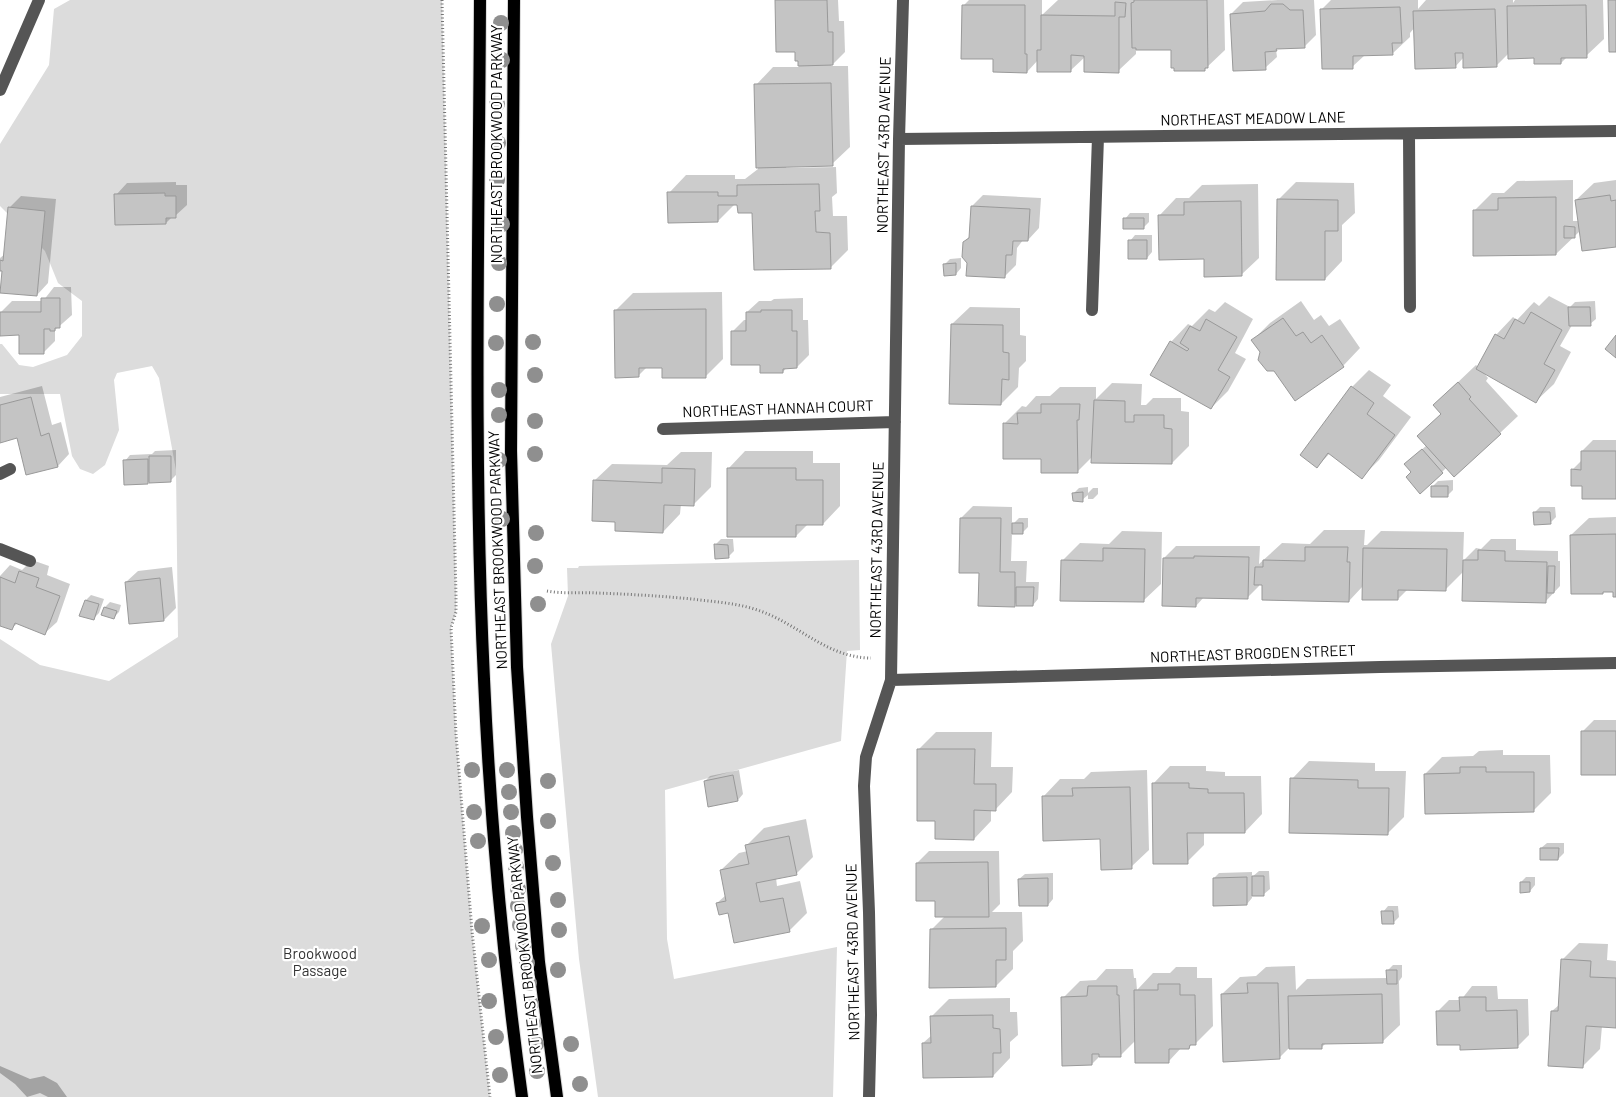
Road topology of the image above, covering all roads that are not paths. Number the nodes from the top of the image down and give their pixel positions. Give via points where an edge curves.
1 (39, 0) edge
2 (480, 0) edge
3 (514, 0) edge
4 (903, 0) edge
5 (0, 90) edge
6 (1616, 131) edge
7 (1409, 134) junction
8 (1098, 137) junction
9 (899, 139) junction
10 (1410, 307) dead end
11 (1092, 310) dead end
12 (895, 422) junction
13 (663, 429) dead end
14 (0, 549) edge
15 (30, 561) dead end
16 (1616, 663) edge
17 (891, 680) junction
18 (522, 1097) edge
19 (557, 1097) edge
20 (870, 1097) edge

1 - 5 street
2 - 18 main road, NORTHEAST BROOKWOOD PARKWAY via 478,458 483,677 499,896
3 - 19 main road, NORTHEAST BROOKWOOD PARKWAY via 511,451 517,658 539,962
4 - 9 street, NORTHEAST 43RD AVENUE
6 - 7 street, NORTHEAST MEADOW LANE
7 - 8 street, NORTHEAST MEADOW LANE
7 - 10 street
8 - 9 street, NORTHEAST MEADOW LANE
8 - 11 street
9 - 12 street, NORTHEAST 43RD AVENUE
12 - 13 street, NORTHEAST HANNAH COURT
12 - 17 street, NORTHEAST 43RD AVENUE
14 - 15 street
16 - 17 street, NORTHEAST BROGDEN STREET
17 - 20 street, NORTHEAST 43RD AVENUE via 866,757 864,786 869,880

